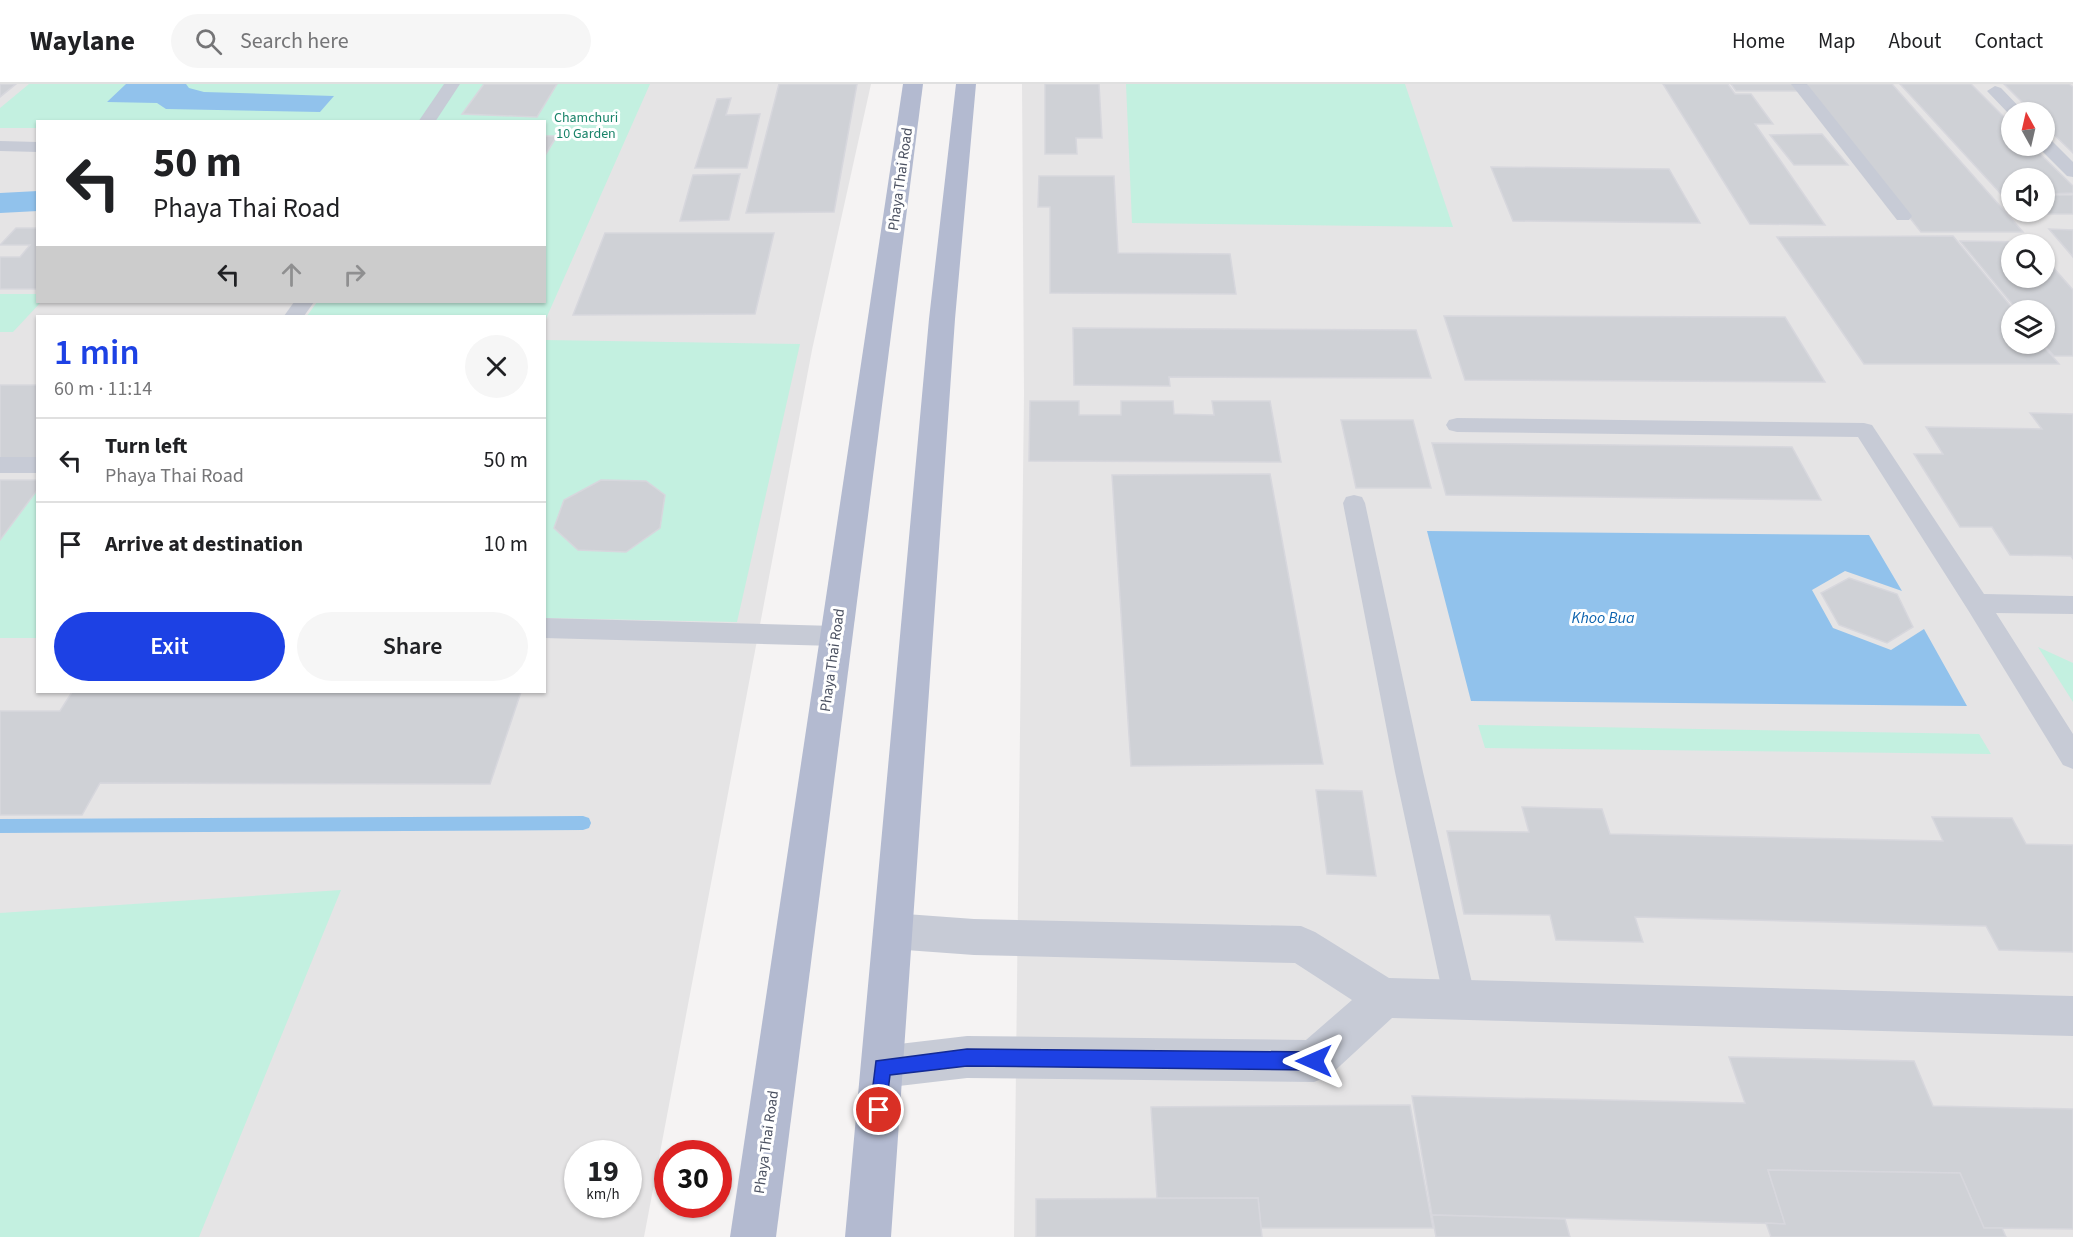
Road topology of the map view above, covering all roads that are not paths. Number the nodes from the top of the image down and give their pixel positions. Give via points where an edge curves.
1 (452, 84) edge
2 (913, 84) edge
3 (966, 84) edge
4 (1799, 84) edge
5 (1995, 92) dead end
6 (2006, 102) edge
7 (427, 120) edge
8 (0, 146) edge
9 (36, 147) edge
10 (2055, 154) edge
11 (2073, 172) edge
12 (1903, 216) dead end
13 (1457, 425) dead end
14 (0, 465) edge
15 (36, 465) edge
16 (1354, 503) dead end
17 (1977, 603) junction
18 (2073, 605) edge
19 (546, 628) edge
20 (835, 636) junction
21 (2073, 757) edge
22 (892, 931) junction
23 (1384, 998) junction
24 (1461, 1000) junction
25 (2073, 1016) edge
26 (882, 1067) junction
27 (753, 1237) edge
28 (868, 1237) edge

1 - 7 lane
2 - 20 main road, Phaya Thai Road
3 - 22 main road via 942,318
4 - 12 lane
5 - 6 lane
8 - 9 lane
10 - 11 lane
13 - 17 lane via 1864,430
14 - 15 lane
16 - 24 lane
17 - 18 lane
17 - 21 lane
19 - 20 lane
20 - 27 main road, Phaya Thai Road
22 - 23 street via 974,937 1301,945
22 - 26 main road
23 - 24 street
23 - 26 street via 1314,1061 967,1057
24 - 25 street
26 - 28 main road

